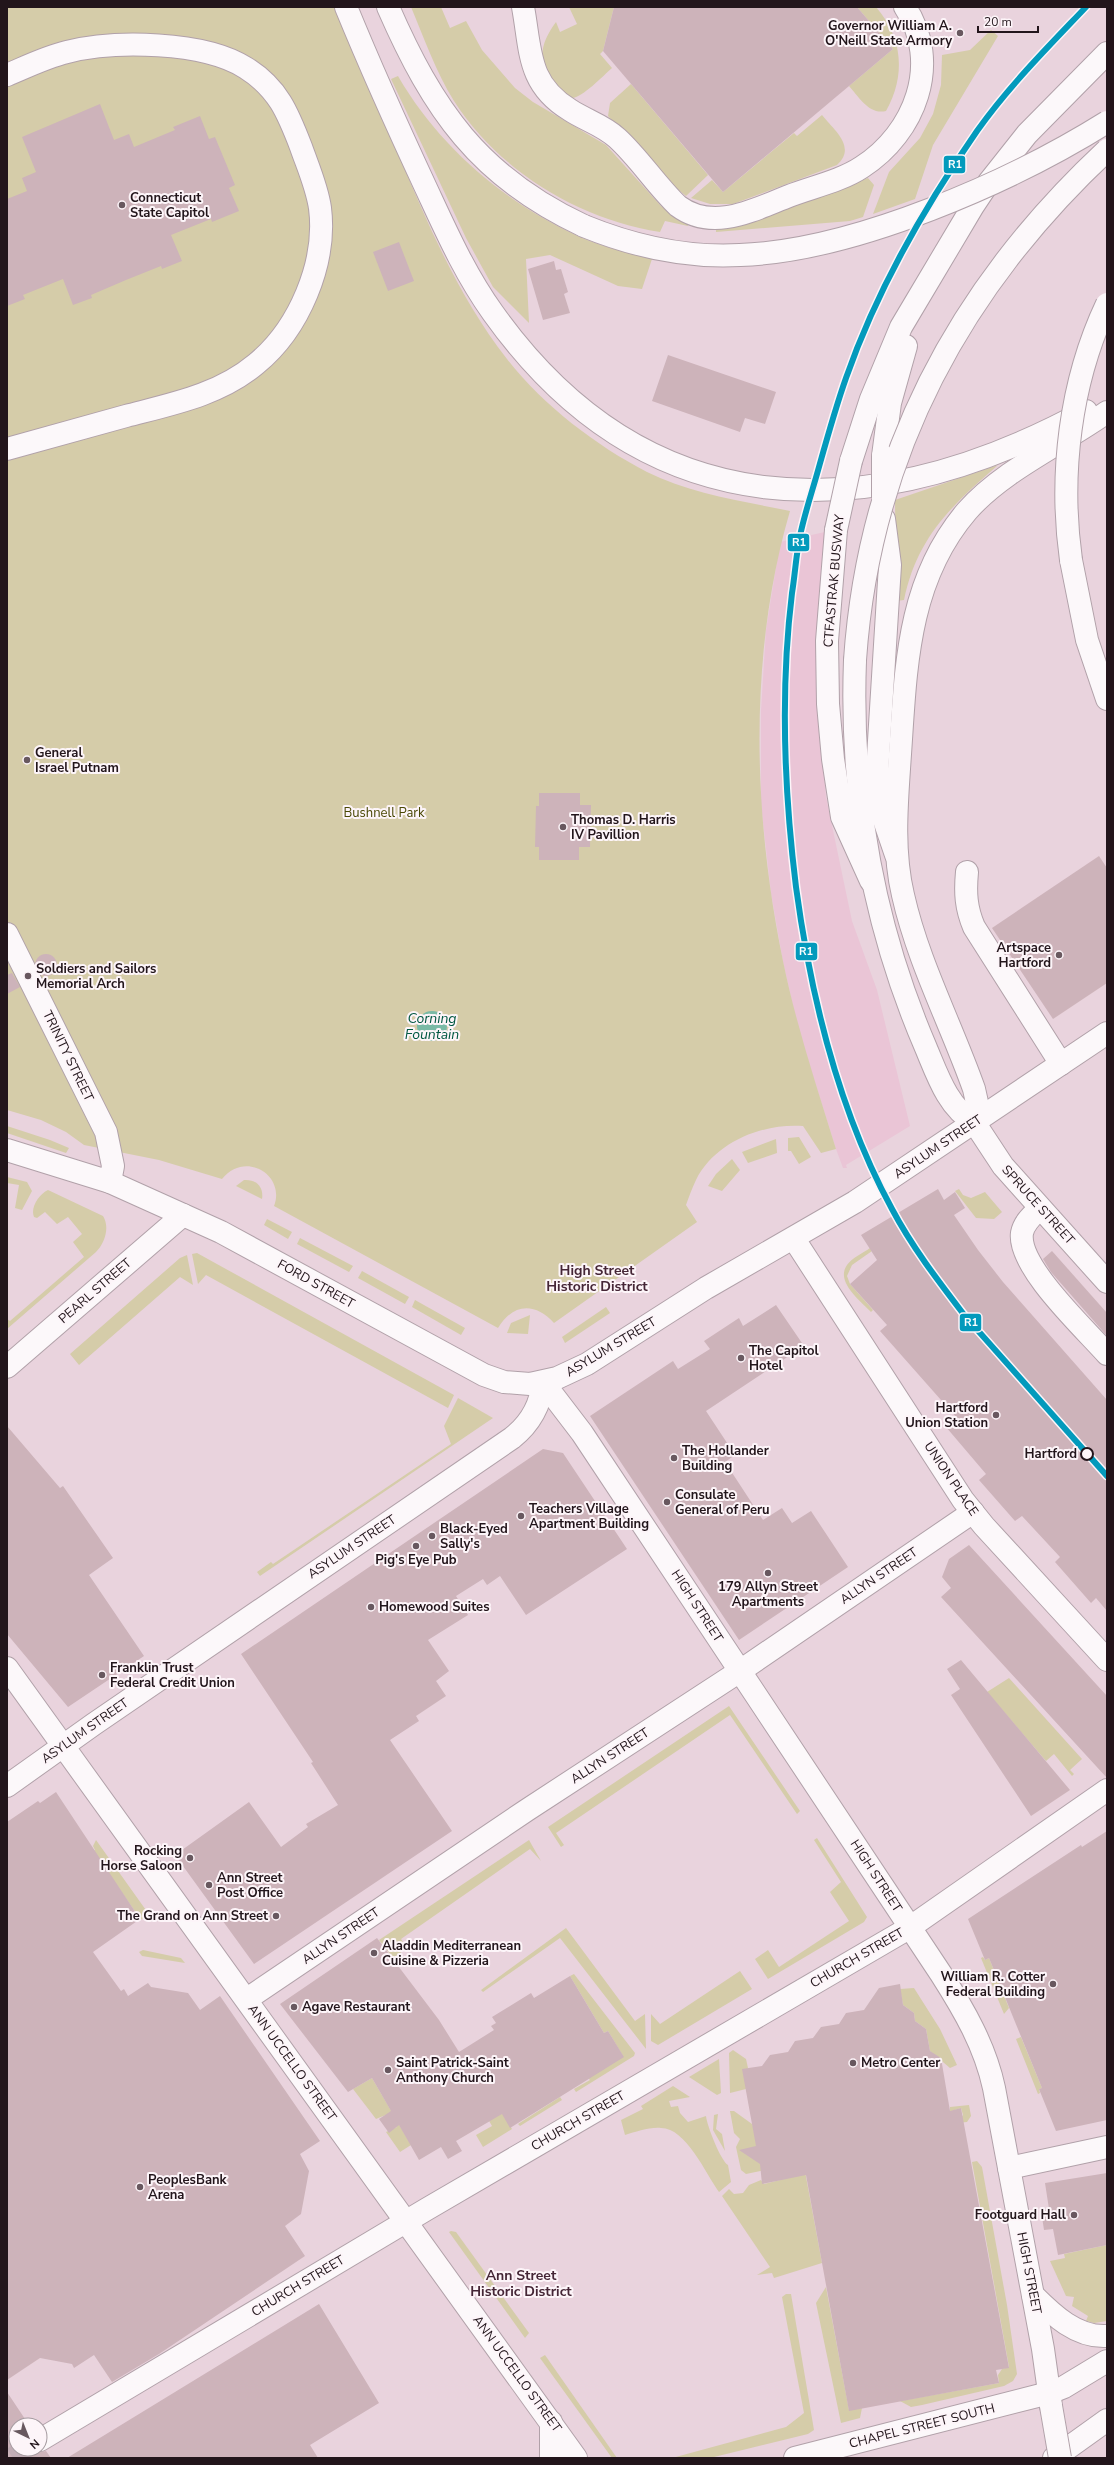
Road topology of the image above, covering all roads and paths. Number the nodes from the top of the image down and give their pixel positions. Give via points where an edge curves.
1 (346, 7) edge
2 (388, 7) edge
3 (523, 7) edge
4 (905, 7) edge
5 (1107, 53) edge
6 (7, 75) edge
7 (1107, 122) edge
8 (1107, 150) edge
9 (939, 265) junction
10 (1107, 304) edge
11 (1107, 400) edge
12 (1107, 412) edge
13 (7, 449) edge
14 (1107, 699) edge
15 (898, 858) junction
16 (967, 872) dead end
17 (874, 886) junction
18 (7, 934) edge
19 (1107, 1033) edge
20 (1061, 1064) junction
21 (974, 1122) junction
22 (7, 1150) edge
23 (100, 1179) junction
24 (1040, 1208) junction
25 (183, 1215) junction
26 (794, 1239) junction
27 (1107, 1282) edge
28 (1107, 1354) edge
29 (7, 1367) edge
30 (543, 1382) junction
31 (972, 1512) junction
32 (1107, 1660) edge
33 (7, 1668) edge
34 (740, 1671) junction
35 (62, 1747) junction
36 (7, 1786) edge
37 (1107, 1790) edge
38 (910, 1928) junction
39 (247, 1999) junction
40 (1107, 2147) edge
41 (1009, 2168) junction
42 (406, 2222) junction
43 (1033, 2295) junction
44 (1107, 2336) edge
45 (1107, 2361) edge
46 (1050, 2400) junction
47 (1107, 2420) edge
48 (551, 2422) junction
49 (48, 2435) edge
50 (551, 2458) edge
51 (576, 2458) edge
52 (795, 2458) edge
53 (1054, 2458) edge
54 (1060, 2458) edge

1 - 11 main road via 427,191 483,298 515,342 551,382 594,418 641,449 688,470 738,484 798,490 864,488 920,478 984,458 1051,429
2 - 7 main road, bridge via 427,86 446,116 469,145 513,185 584,226 643,245 692,253 740,255 794,249 853,235 944,203 1049,155
3 - 4 main road via 531,63 539,82 547,92 566,108 618,139 673,202 689,214 704,219 718,219 757,208 852,172 880,152 907,122 918,100 921,87 919,41
5 - 9 main road, CTFASTRAK BUSWAY via 1048,110 1007,156 973,206
6 - 13 main road via 57,54 109,45 202,51 236,63 261,79 279,98 314,182 320,209 321,232 310,285 298,311 274,346 240,376 219,388 179,402
8 - 17 main road, bridge via 1060,196 996,272 961,325 929,385 901,448 875,529 862,591 855,660 854,729 863,827
9 - 15 main road, CTFASTRAK BUSWAY, bridge via 900,363 890,403 883,456 884,519 890,565 877,773 881,811
9 - 17 main road, CTFASTRAK BUSWAY, bridge via 894,341 869,405 851,461 836,530 828,641 828,704 832,759 842,817
10 - 14 main road, bridge via 1086,361 1073,420 1066,490 1071,560 1086,634
12 - 15 main road via 987,492 966,512 950,533 931,566 917,604 907,652 898,796
15 - 21 main road via 901,887 913,932 974,1089 978,1107
16 - 20 main road via 967,910 974,927
17 - 21 main road, SPRUCE STREET via 892,955 919,1033 951,1101 961,1113
18 - 23 main road, TRINITY STREET via 106,1132 114,1166
19 - 20 main road, ASYLUM STREET
20 - 21 main road, ASYLUM STREET
21 - 24 main road, SPRUCE STREET via 1003,1166
21 - 26 main road, ASYLUM STREET via 855,1202
22 - 23 main road, FORD STREET
23 - 25 main road, FORD STREET
24 - 27 main road, SPRUCE STREET
24 - 28 main road via 1028,1220 1022,1232 1028,1260 1042,1281
25 - 29 main road, PEARL STREET
25 - 30 main road, FORD STREET via 221,1232 484,1375 517,1384
26 - 30 main road, ASYLUM STREET via 706,1288 587,1364
26 - 31 main road, UNION PLACE
30 - 34 main road, HIGH STREET via 582,1433
30 - 35 main road, ASYLUM STREET via 541,1396 533,1414 512,1438
31 - 32 main road, UNION PLACE
31 - 34 main road, ALLYN STREET
33 - 35 main road, ANN UCCELLO STREET
34 - 38 main road, HIGH STREET
34 - 39 main road, ALLYN STREET via 527,1810
35 - 36 main road, ASYLUM STREET
35 - 39 main road, ANN UCCELLO STREET
37 - 38 main road, CHURCH STREET
38 - 41 main road, HIGH STREET via 957,2000 980,2043 993,2081
38 - 42 main road, CHURCH STREET
39 - 42 main road, ANN UCCELLO STREET
40 - 41 main road
41 - 43 main road, HIGH STREET
42 - 48 main road, ANN UCCELLO STREET
42 - 49 main road, CHURCH STREET
43 - 44 main road via 1056,2316 1087,2335
43 - 46 main road, HIGH STREET
45 - 46 main road, CHAPEL STREET SOUTH
46 - 52 main road, CHAPEL STREET SOUTH
46 - 54 main road, HIGH STREET, bridge
47 - 53 main road
48 - 50 main road
48 - 51 main road, ANN UCCELLO STREET

